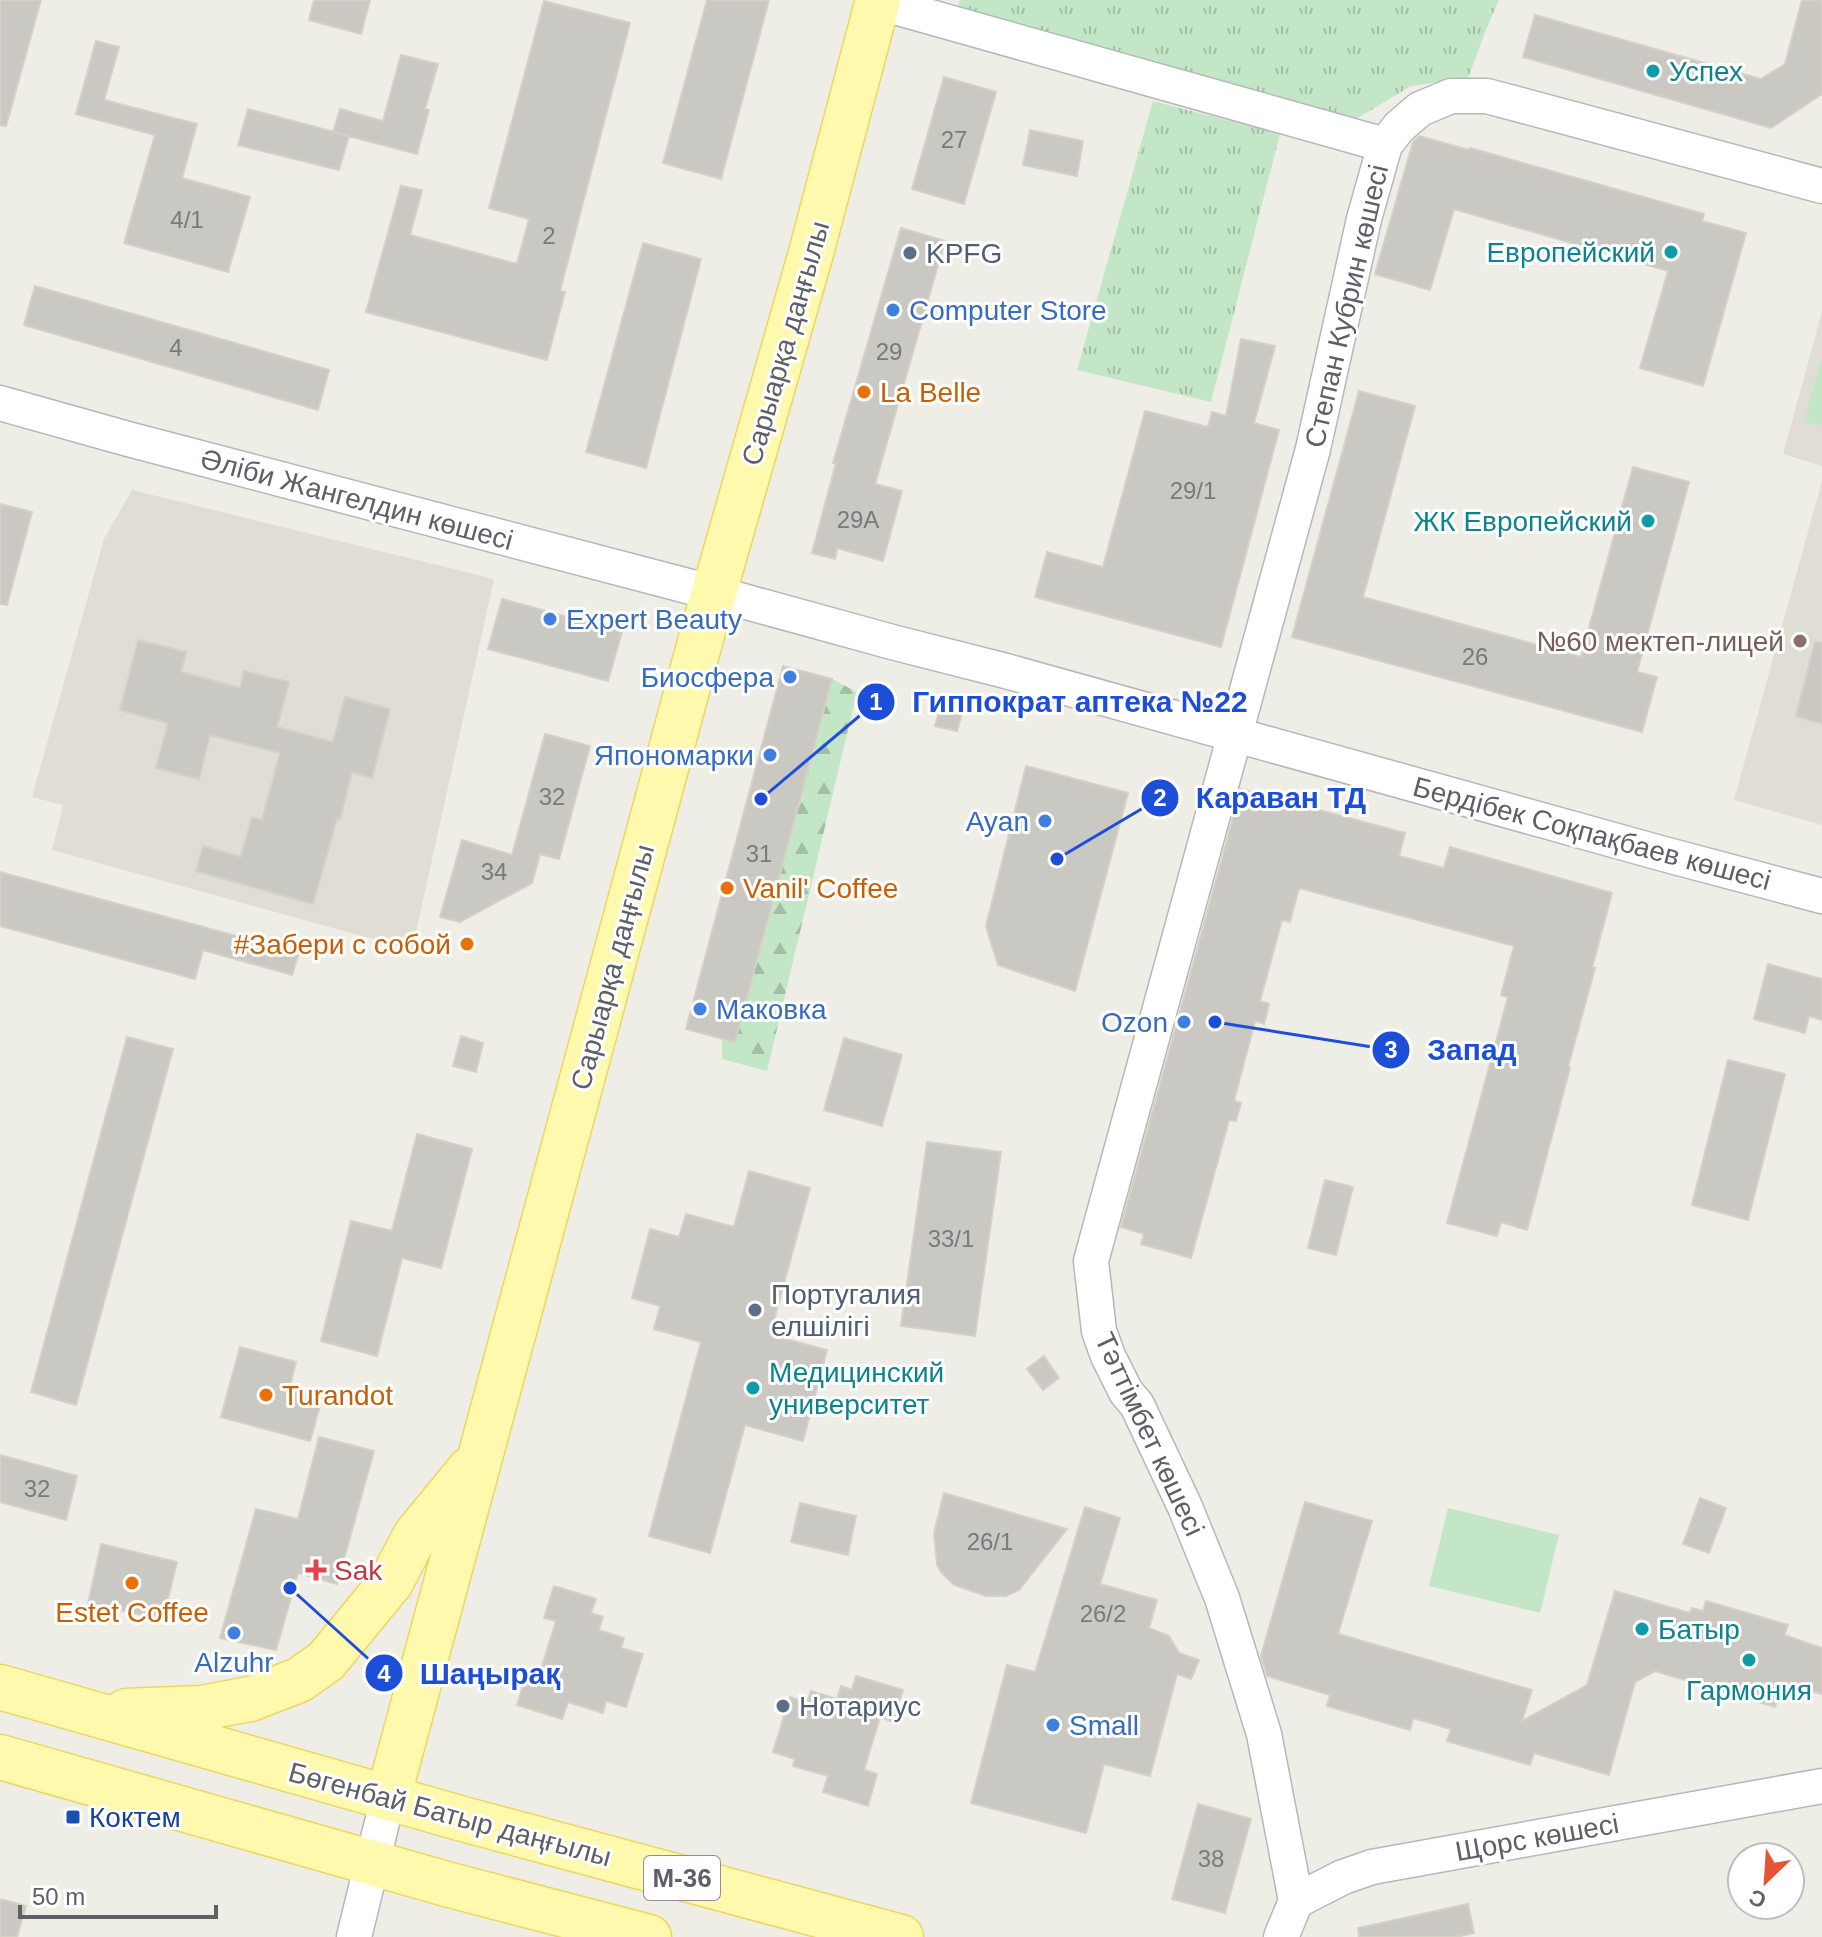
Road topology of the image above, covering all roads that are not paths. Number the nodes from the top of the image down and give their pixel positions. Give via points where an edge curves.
1 (878, 1) edge
2 (1385, 145) junction
3 (1822, 186) edge
4 (0, 403) edge
5 (714, 593) junction
6 (1236, 734) junction
7 (1822, 896) edge
8 (479, 1458) junction
9 (0, 1687) edge
10 (91, 1713) junction
11 (0, 1757) edge
12 (1822, 1786) edge
13 (388, 1798) junction
14 (372, 1863) junction
15 (1296, 1901) junction
16 (354, 1937) edge
17 (649, 1937) edge
18 (901, 1937) edge
19 (1281, 1937) edge

1 - 2 street
1 - 5 main road, Сарыарқа даңғылы
2 - 3 street, Степан Кубрин көшесі via 1420,109 1451,96 1487,96
2 - 6 street, Степан Кубрин көшесі via 1313,449
4 - 5 street, Әліби Жангелдин көшесі
5 - 6 street, Бердібек Соқпақбаев көшесі
5 - 8 main road, Сарыарқа даңғылы
6 - 7 street, Бердібек Соқпақбаев көшесі
6 - 15 street, Тәттімбет көшесі via 1091,1261 1099,1331 1108,1356 1137,1405 1222,1598 1264,1734
8 - 10 main road via 415,1536 391,1582 326,1661 299,1680 250,1699 201,1708
8 - 13 main road, Сарыарқа даңғылы
9 - 10 main road, Бөгенбай Батыр даңғылы / M-36
10 - 13 main road, Бөгенбай Батыр даңғылы / M-36
11 - 14 main road, M-36
12 - 15 street, Щорс көшесі via 1372,1867
13 - 14 street, Сарыарқа даңғылы
13 - 18 main road, Бөгенбай Батыр даңғылы / M-36
14 - 16 street, Сарыарқа даңғылы
14 - 17 main road, M-36
15 - 19 street

